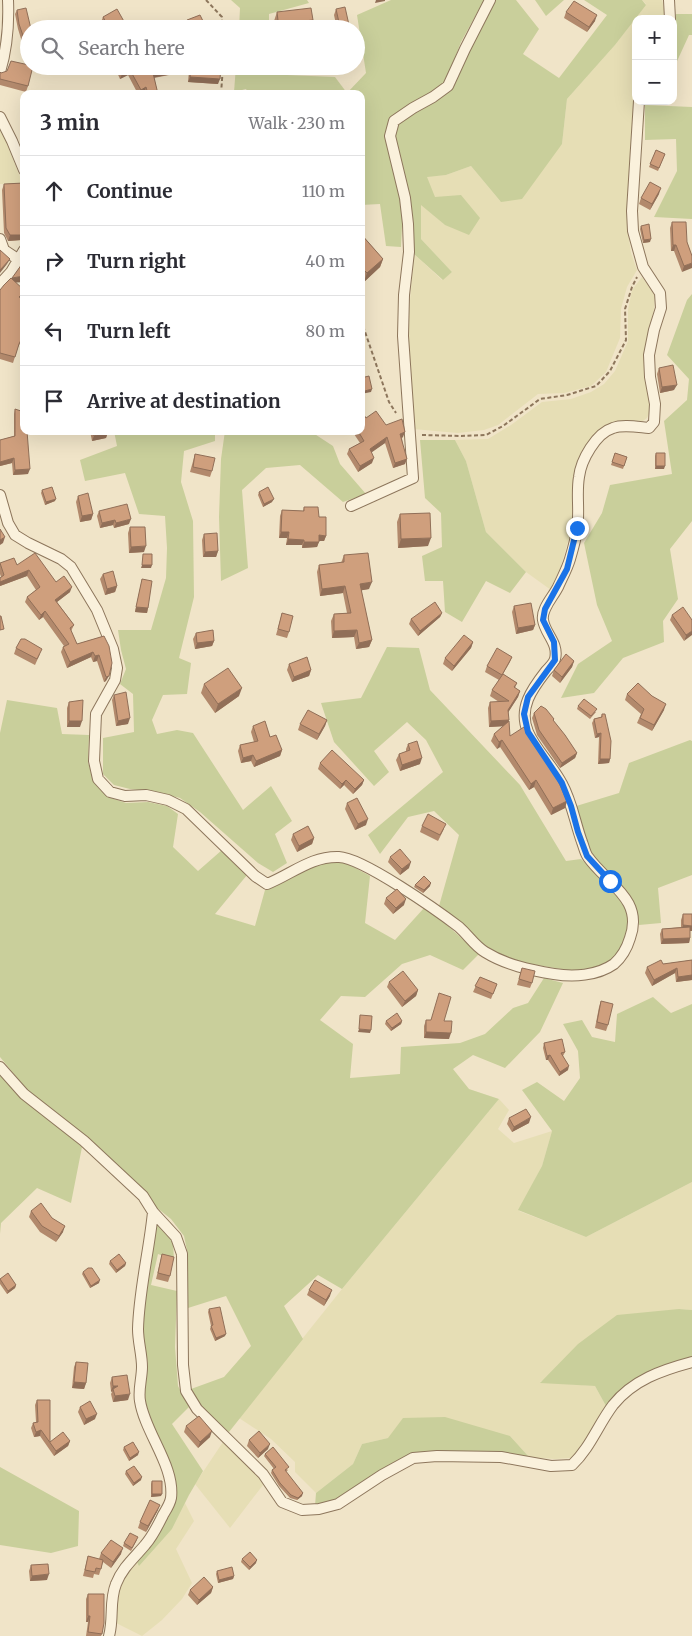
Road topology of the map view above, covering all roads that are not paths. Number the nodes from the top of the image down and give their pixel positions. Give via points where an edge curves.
1 (8, 0) edge
2 (490, 0) edge
3 (669, 0) edge
4 (670, 15) edge
5 (0, 72) edge
6 (639, 105) edge
7 (0, 117) edge
8 (20, 160) edge
9 (0, 239) edge
10 (20, 255) edge
11 (20, 256) edge
12 (0, 284) edge
13 (0, 495) edge
14 (351, 506) dead end
15 (0, 1067) edge
16 (153, 1212) junction
17 (692, 1362) edge
18 (109, 1636) edge

1 - 5 street via 9,22
2 - 14 street via 448,86 394,121 390,136 408,224 403,336 413,478
3 - 4 street
6 - 13 street via 633,231 643,267 660,293 661,308 649,355 654,422 649,428 616,426 606,431 595,441 586,457 579,476 574,546 543,620 554,642 555,660 528,697 524,714 528,732 562,783 587,856 632,909 633,929 626,950 614,964 594,974 565,976 500,960 483,951 442,914 386,878 343,857 322,858 267,884 186,809 168,800 146,795 125,796 110,792 98,779 94,761 96,714 115,680 117,668 106,628 72,567 15,535 8,524
7 - 8 street
9 - 10 street via 4,250
11 - 12 street
15 - 16 street via 24,1094 84,1141 143,1196
16 - 17 street via 176,1237 182,1254 186,1391 197,1409 263,1474 282,1502 302,1510 319,1510 338,1504 413,1458 502,1458 551,1466 572,1465 613,1405 634,1384
16 - 18 street via 138,1332 142,1355 139,1399 166,1465 171,1485 170,1500 147,1543 129,1562 116,1583 111,1600

